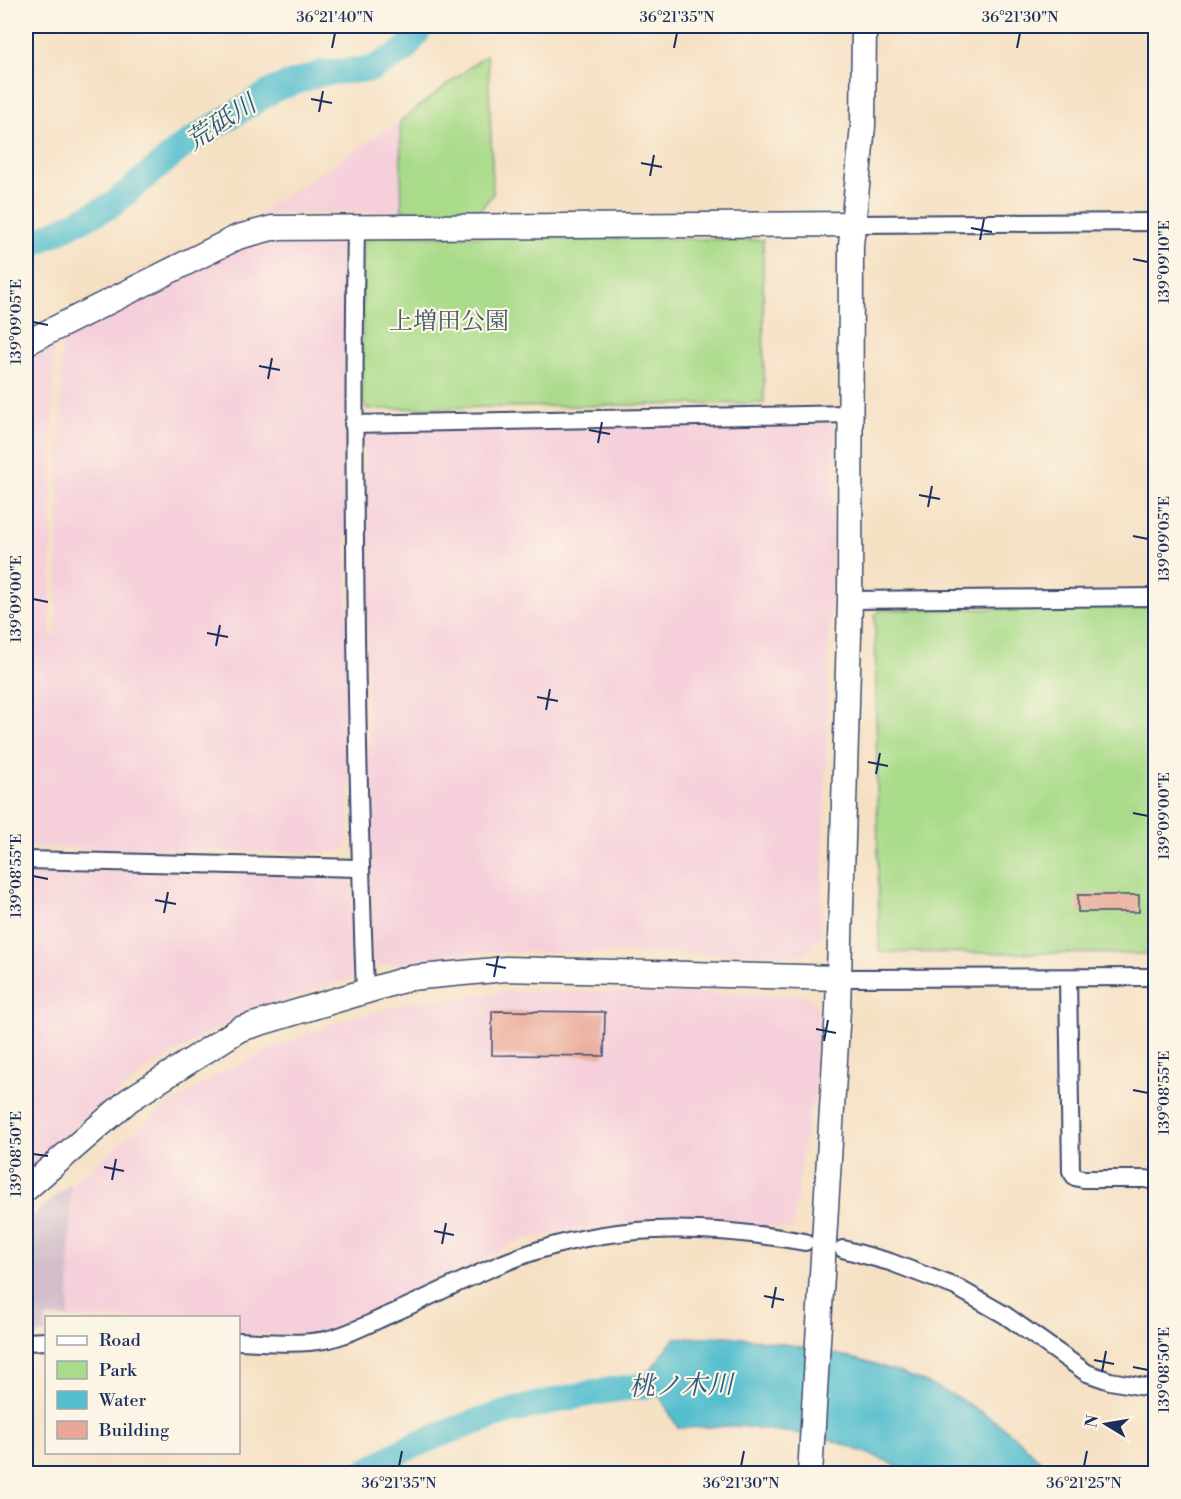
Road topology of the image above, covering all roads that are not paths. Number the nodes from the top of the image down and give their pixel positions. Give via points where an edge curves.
1 (864, 26) edge
2 (1155, 222) edge
3 (853, 224) junction
4 (356, 227) junction
5 (26, 343) edge
6 (850, 414) junction
7 (353, 424) junction
8 (1155, 597) edge
9 (850, 600) junction
10 (26, 860) edge
11 (359, 868) junction
12 (1155, 977) edge
13 (839, 978) junction
14 (1068, 978) junction
15 (365, 992) junction
16 (1155, 1182) edge
17 (26, 1189) edge
18 (805, 1242) dead end
19 (843, 1249) dead end
20 (45, 1341) edge
21 (240, 1341) edge
22 (26, 1342) edge
23 (1155, 1389) edge
24 (810, 1473) edge

1 - 3 street via 863,126
2 - 3 street
3 - 4 street
3 - 6 street
4 - 5 street via 253,231
4 - 7 street
6 - 7 street
6 - 9 street
7 - 11 street
8 - 9 street
9 - 13 street
10 - 11 street
11 - 15 street
12 - 14 street
13 - 14 street
13 - 15 street via 506,969 410,978
13 - 24 street
14 - 16 street via 1071,1171 1083,1179
15 - 17 street via 240,1029 129,1100
18 - 21 street via 696,1228 592,1237 498,1266 345,1334 314,1341
19 - 23 street via 956,1287 1087,1373
20 - 22 street

